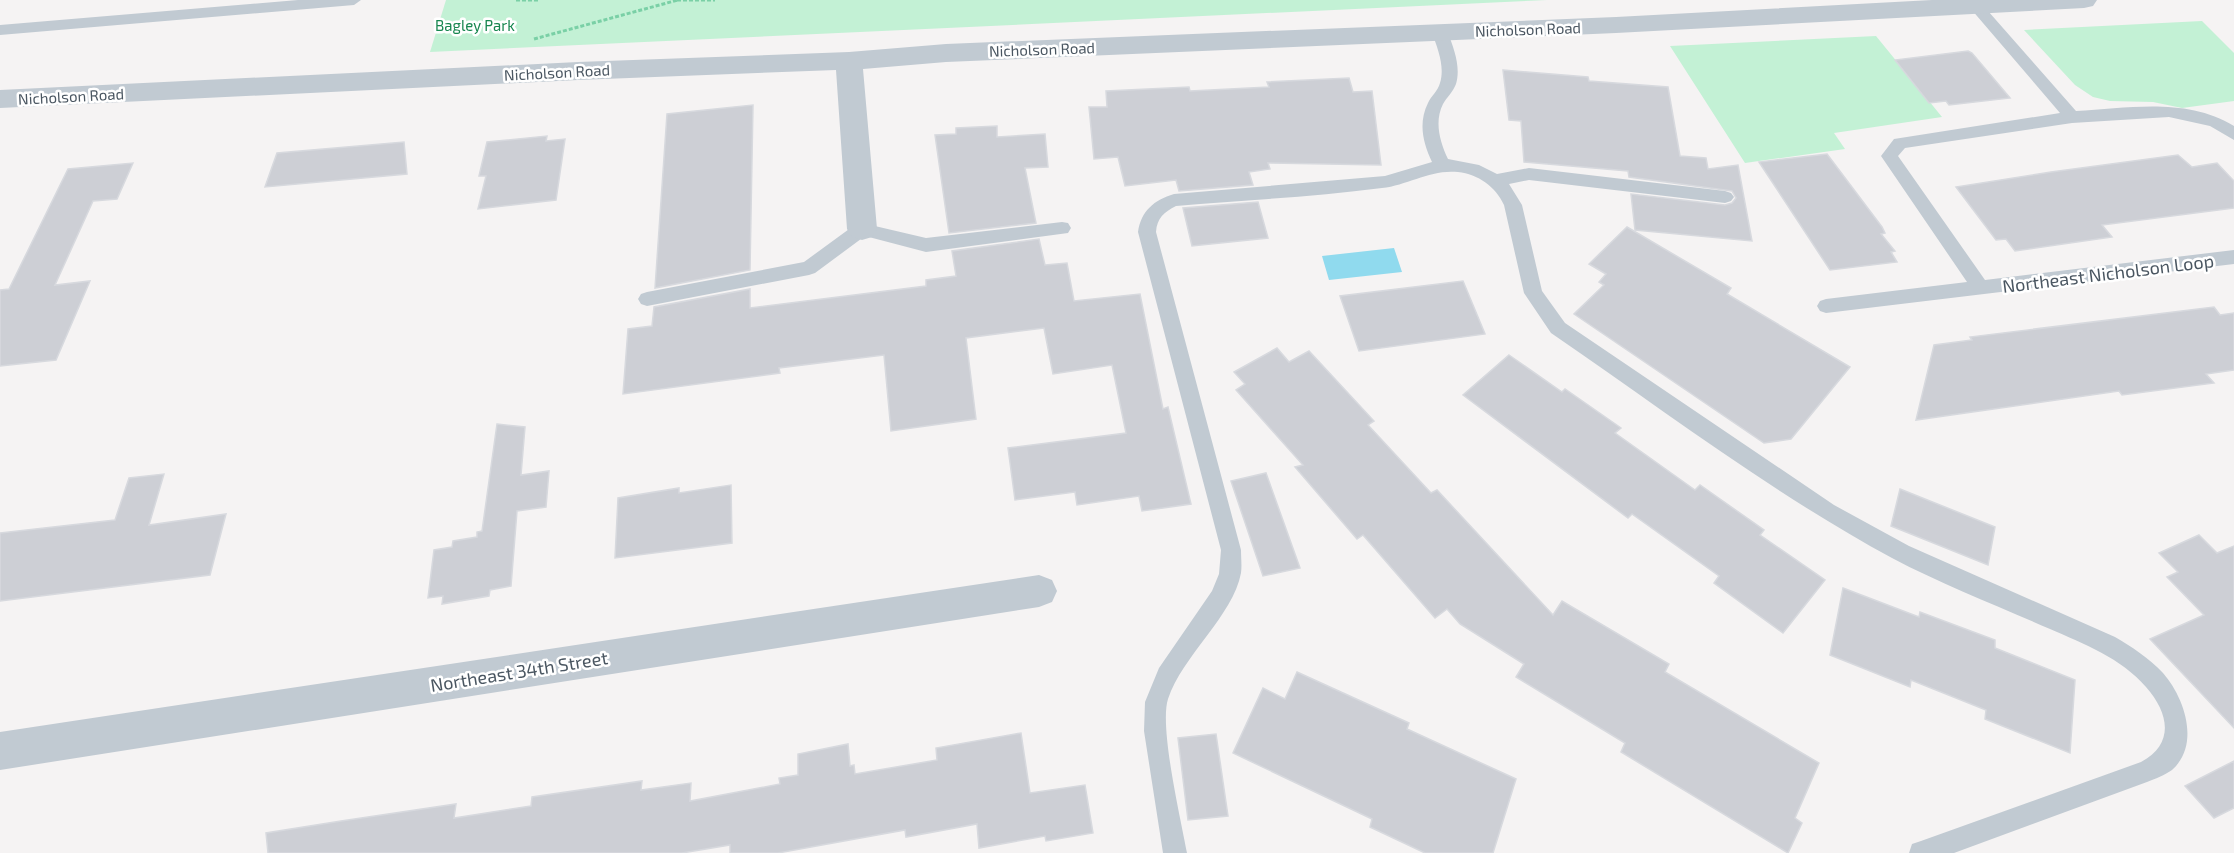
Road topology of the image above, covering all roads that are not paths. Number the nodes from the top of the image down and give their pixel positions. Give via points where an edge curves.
1 (354, 0) edge
2 (2084, 0) edge
3 (1976, 6) junction
4 (0, 30) edge
5 (1440, 33) junction
6 (849, 61) junction
7 (0, 99) edge
8 (2072, 117) junction
9 (2234, 134) edge
10 (1442, 165) junction
11 (1495, 180) junction
12 (1725, 197) dead end
13 (1062, 228) dead end
14 (862, 229) junction
15 (2234, 257) edge
16 (1981, 289) junction
17 (647, 299) dead end
18 (1826, 306) dead end
19 (1039, 591) dead end
20 (0, 751) edge
21 (1175, 853) edge
22 (1921, 853) edge

1 - 4 lane
2 - 3 street, Nicholson Road
3 - 5 street, Nicholson Road
3 - 8 lane
5 - 6 street, Nicholson Road via 946,53
5 - 10 lane via 1449,57 1448,83 1434,107 1430,125 1432,145
6 - 7 street, Nicholson Road
6 - 14 street
8 - 9 lane, Northeast Nicholson Loop via 2169,111 2215,122
8 - 16 lane, Northeast Nicholson Loop via 1900,143 1888,156
10 - 11 lane via 1479,171
10 - 21 lane via 1385,182 1174,200 1162,205 1147,222 1146,232 1231,550 1230,574 1220,597 1167,675 1156,702 1155,731
11 - 12 lane via 1529,174
11 - 22 lane via 1513,205 1533,293 1558,328 1827,511 1902,553 2132,658 2169,700 2176,723 2175,745 2165,761 2147,771
13 - 14 lane via 927,245
14 - 17 lane via 809,268
15 - 16 lane, Northeast Nicholson Loop
16 - 18 lane, Northeast Nicholson Loop
19 - 20 street, Northeast 34th Street

